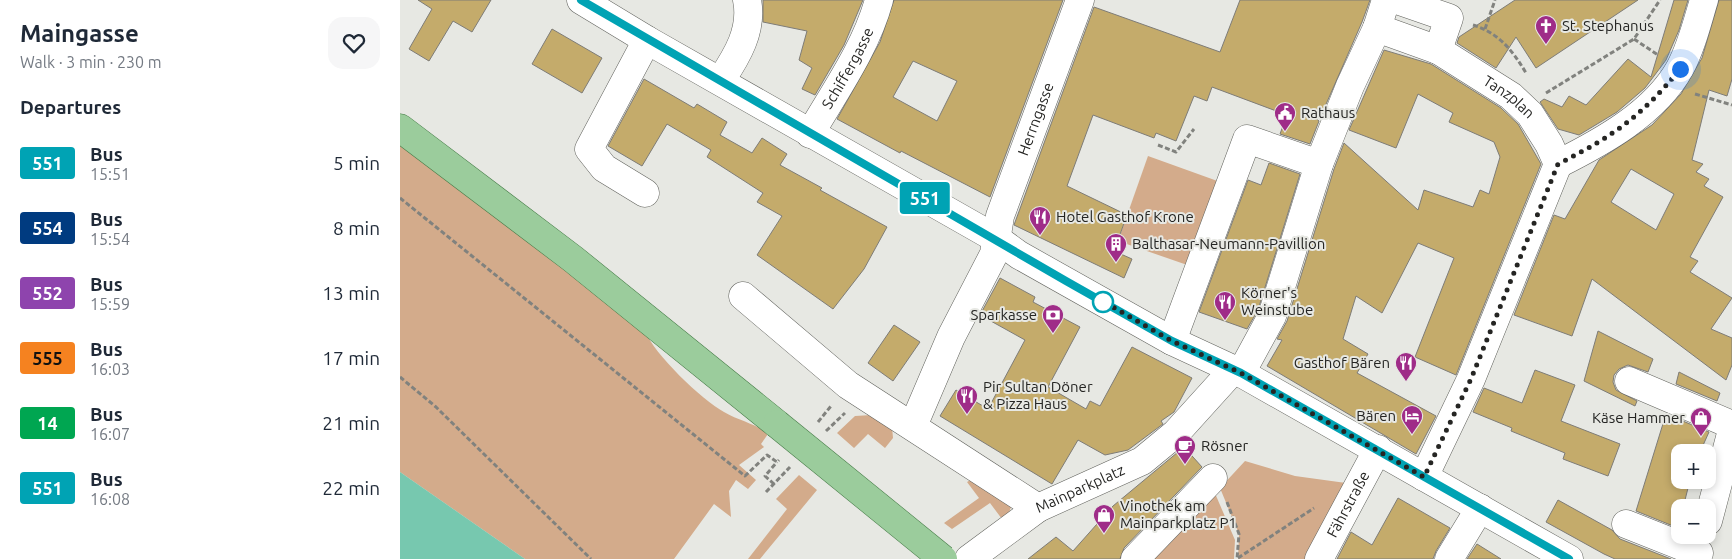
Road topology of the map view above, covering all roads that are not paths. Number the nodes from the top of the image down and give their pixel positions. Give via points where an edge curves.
1 (581, 0) edge
2 (747, 0) edge
3 (879, 0) edge
4 (1080, 0) edge
5 (1386, 0) edge
6 (1397, 0) edge
7 (1704, 0) edge
8 (1377, 28) junction
9 (647, 40) junction
10 (1438, 50) junction
11 (721, 80) junction
12 (400, 128) edge
13 (810, 134) junction
14 (1319, 164) junction
15 (1558, 164) junction
16 (646, 193) dead end
17 (997, 239) junction
18 (743, 296) dead end
19 (1172, 341) junction
20 (1237, 372) junction
21 (1629, 381) dead end
22 (1732, 425) edge
23 (913, 426) junction
24 (1732, 430) edge
25 (1378, 449) junction
26 (1424, 477) junction
27 (1213, 478) road end
28 (1714, 499) edge
29 (1038, 508) junction
30 (1480, 508) junction
31 (1626, 524) dead end
32 (1700, 549) edge
33 (943, 559) edge
34 (969, 559) edge
35 (1134, 559) edge
36 (1319, 559) edge
37 (1449, 559) edge
38 (1569, 559) edge

1 - 9 street
2 - 11 street via 750,14 740,52
3 - 13 street, Schiffergasse via 852,64
4 - 17 street, Herrngasse via 1000,216
5 - 8 street, Mainparkplatz
6 - 10 street via 1449,18
7 - 15 street via 1680,69 1655,100 1602,142
8 - 10 street, Tanzplan
8 - 14 street, Mainparkplatz
9 - 11 street
9 - 16 street via 589,149 604,168
10 - 15 street, Tanzplan via 1511,96 1530,114 1550,144
11 - 13 street
12 - 33 main road, bridge via 573,259
13 - 17 street
14 - 19 street via 1247,140
14 - 20 street, Mainparkplatz via 1272,316
15 - 26 street via 1471,379
17 - 19 street
17 - 23 street via 994,254 951,337
18 - 23 street, Mainparkplatz via 848,385
19 - 20 street
20 - 25 street
20 - 29 street, Mainparkplatz via 1142,462
21 - 22 street
23 - 29 street, Mainparkplatz
24 - 28 street
25 - 26 street
25 - 36 street, Fährstraße
26 - 30 street
27 - 35 street
29 - 34 street
30 - 37 street
30 - 38 street
31 - 32 street

